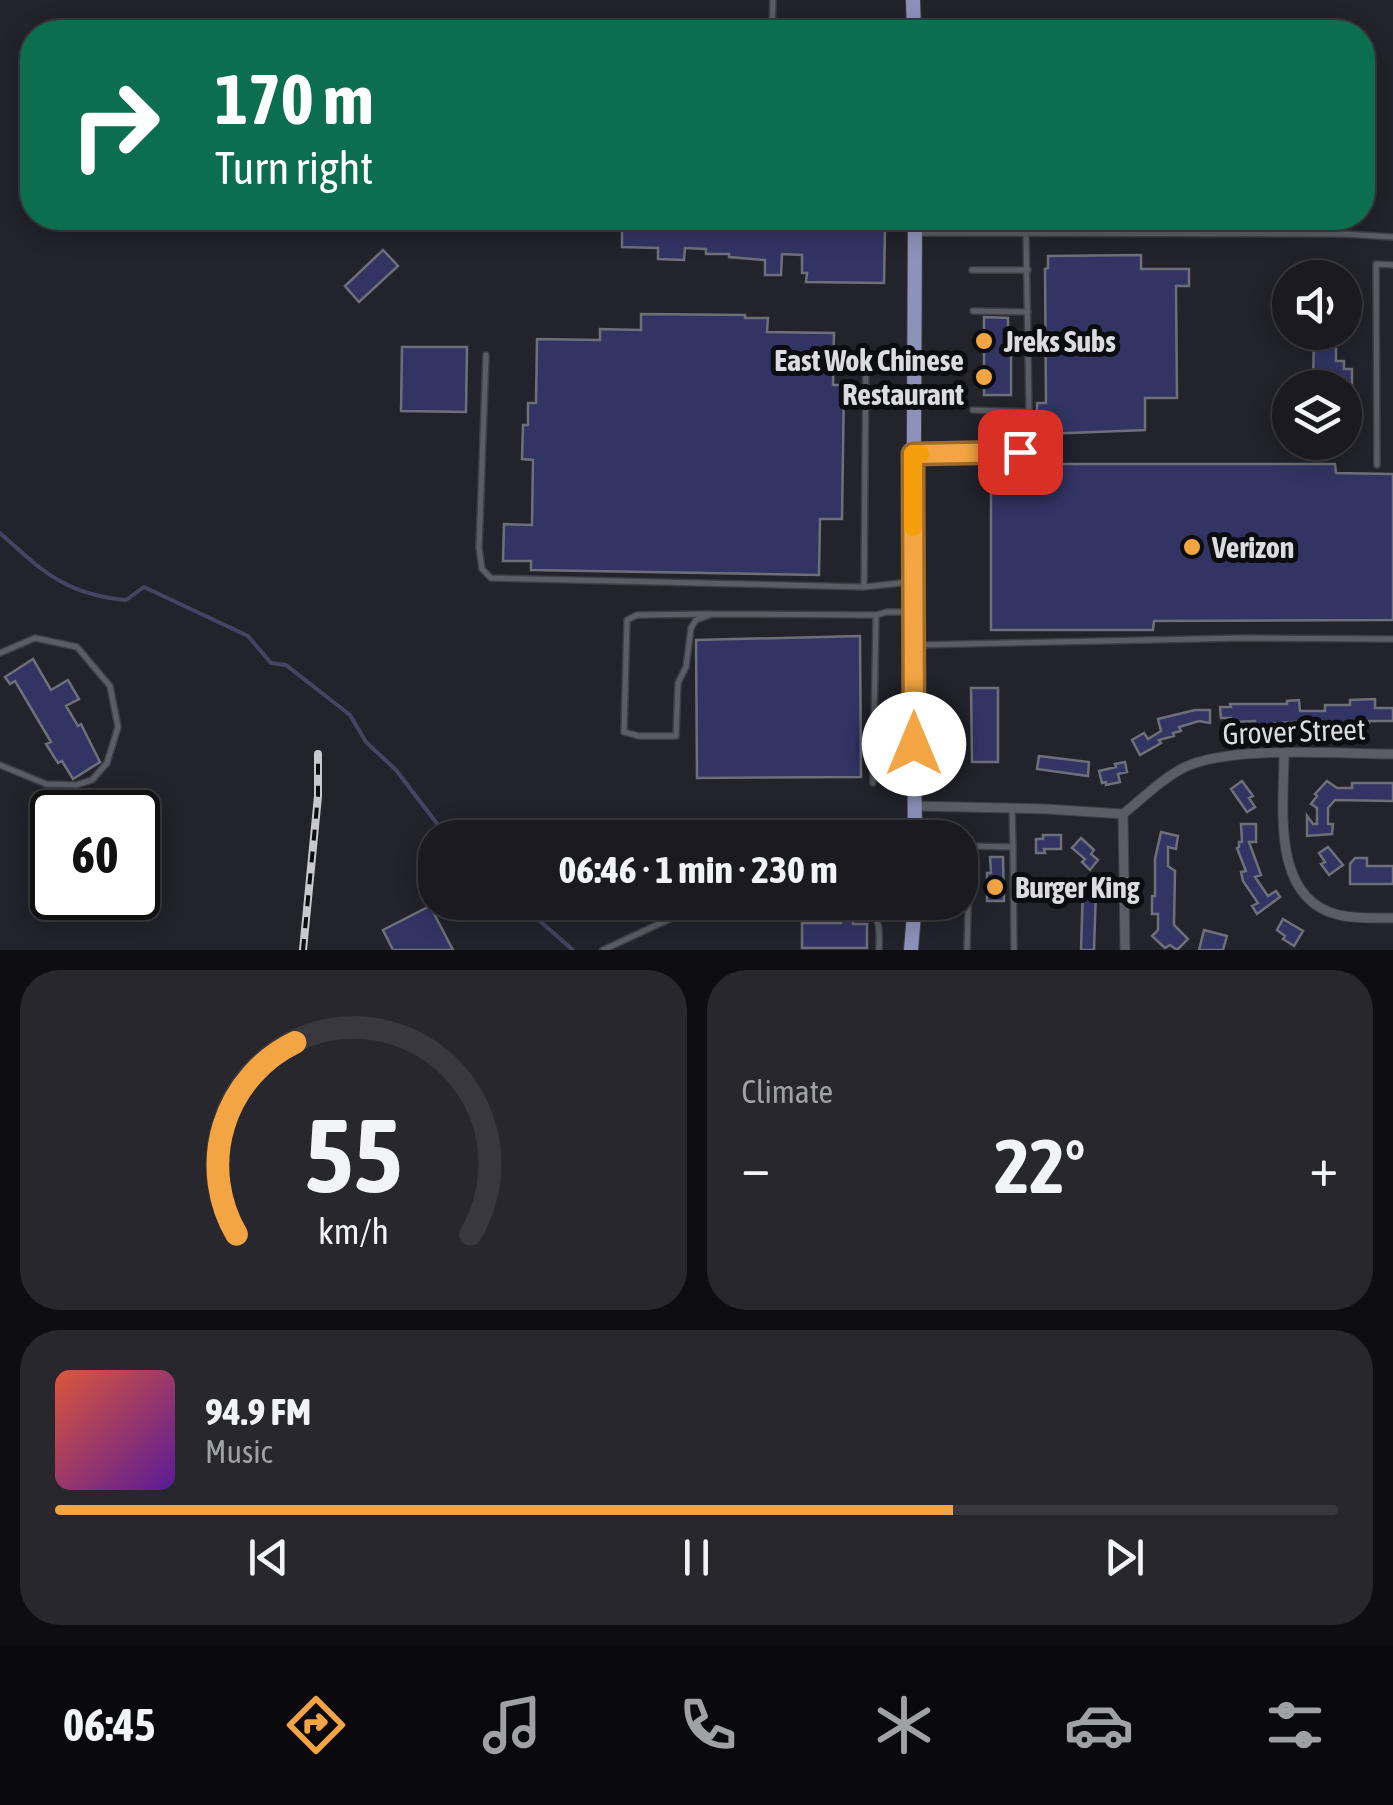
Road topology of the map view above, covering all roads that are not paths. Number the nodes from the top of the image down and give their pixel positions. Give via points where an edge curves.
1 (915, 230) edge
2 (970, 230) edge
3 (1026, 234) junction
4 (1393, 237) edge
5 (1393, 266) edge
6 (972, 270) dead end
7 (1028, 270) junction
8 (972, 311) dead end
9 (1028, 312) junction
10 (866, 352) dead end
11 (486, 354) dead end
12 (973, 410) dead end
13 (1029, 412) junction
14 (913, 454) junction
15 (1377, 465) dead end
16 (913, 581) junction
17 (864, 588) junction
18 (913, 612) junction
19 (712, 614) junction
20 (876, 615) junction
21 (1393, 638) edge
22 (913, 645) junction
23 (0, 653) edge
24 (913, 716) junction
25 (875, 728) junction
26 (914, 744) junction
27 (1284, 754) junction
28 (1393, 754) edge
29 (0, 765) edge
30 (873, 784) dead end
31 (914, 806) junction
32 (1012, 808) junction
33 (1123, 814) junction
34 (914, 820) edge
35 (978, 846) edge
36 (1012, 847) junction
37 (1393, 918) edge
38 (667, 920) edge
39 (877, 920) edge
40 (914, 920) edge
41 (967, 920) edge
42 (603, 950) edge
43 (879, 950) edge
44 (911, 950) edge
45 (967, 950) edge
46 (1014, 950) edge
47 (1125, 950) edge

1 - 14 main road
2 - 3 lane
3 - 4 lane
3 - 7 lane
5 - 15 lane via 1376,264
6 - 7 lane
7 - 9 lane
8 - 9 lane
9 - 13 lane
10 - 17 lane
11 - 17 lane via 479,548 490,578
12 - 13 lane
13 - 14 lane via 1020,452
14 - 16 main road
16 - 17 lane
16 - 18 main road
18 - 20 lane
18 - 22 main road
19 - 19 lane via 691,628 678,683 676,736 624,732 627,620
19 - 20 lane
20 - 25 lane
21 - 22 lane
22 - 24 main road
23 - 29 lane via 36,638 76,646 110,686 118,727 107,763 92,780 46,784
24 - 25 lane
24 - 26 main road
25 - 26 lane
25 - 30 lane
26 - 31 main road
27 - 28 street, Grover Street
27 - 33 street, Grover Street via 1207,759 1184,768
27 - 37 street via 1284,839 1298,886 1326,911
31 - 32 street
31 - 34 main road
32 - 33 street
32 - 36 lane
33 - 47 street
35 - 36 lane
36 - 46 lane
38 - 42 lane
39 - 43 lane
40 - 44 main road
41 - 45 lane

